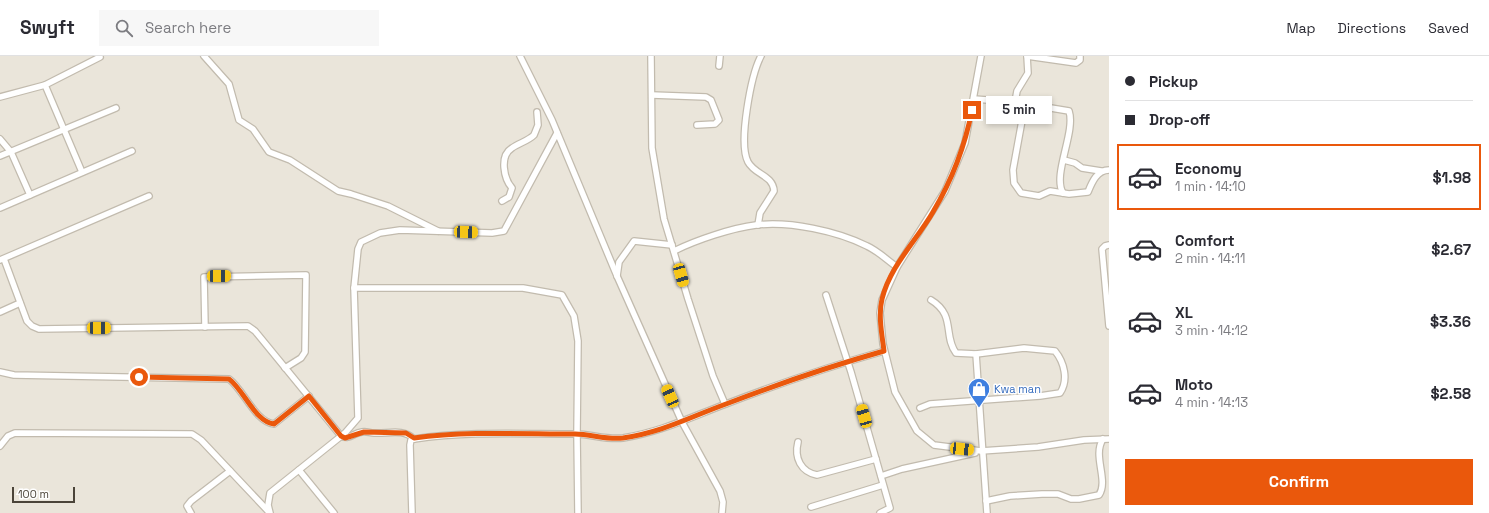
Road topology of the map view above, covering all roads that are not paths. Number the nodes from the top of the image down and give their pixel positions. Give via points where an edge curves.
1 (204, 56) edge
2 (520, 56) edge
3 (651, 56) edge
4 (720, 56) edge
5 (761, 56) edge
6 (981, 56) edge
7 (1027, 56) edge
8 (1080, 56) edge
9 (100, 58) dead end
10 (719, 66) dead end
11 (45, 85) junction
12 (652, 95) junction
13 (0, 97) edge
14 (974, 99) junction
15 (1016, 102) junction
16 (1025, 104) junction
17 (116, 108) dead end
18 (537, 112) dead end
19 (697, 125) dead end
20 (64, 130) junction
21 (557, 133) junction
22 (0, 139) edge
23 (132, 151) dead end
24 (11, 152) junction
25 (0, 156) edge
26 (1064, 160) junction
27 (1109, 170) edge
28 (1101, 171) junction
29 (82, 172) junction
30 (1059, 181) junction
31 (1053, 192) junction
32 (1063, 193) junction
33 (30, 195) junction
34 (149, 196) dead end
35 (502, 201) dead end
36 (0, 208) edge
37 (758, 225) junction
38 (439, 231) junction
39 (672, 245) junction
40 (1109, 245) edge
41 (674, 251) junction
42 (2, 260) edge
43 (897, 267) junction
44 (617, 276) junction
45 (354, 288) junction
46 (1108, 291) edge
47 (826, 296) dead end
48 (931, 300) dead end
49 (20, 303) junction
50 (0, 312) edge
51 (1109, 326) edge
52 (205, 327) junction
53 (884, 351) junction
54 (976, 354) junction
55 (846, 362) junction
56 (285, 368) junction
57 (0, 372) edge
58 (309, 396) junction
59 (980, 400) junction
60 (725, 404) junction
61 (920, 408) dead end
62 (682, 422) junction
63 (577, 434) junction
64 (341, 436) junction
65 (414, 438) junction
66 (1106, 439) edge
67 (798, 442) dead end
68 (0, 446) edge
69 (982, 451) junction
70 (876, 459) junction
71 (299, 470) junction
72 (230, 471) junction
73 (881, 476) junction
74 (883, 485) junction
75 (986, 501) junction
76 (811, 507) dead end
77 (891, 511) edge
78 (191, 513) edge
79 (270, 513) edge
80 (334, 513) edge
81 (412, 513) edge
82 (578, 513) edge
83 (722, 513) edge
84 (880, 513) edge
85 (987, 513) edge

1 - 38 street via 229,84 239,120 254,129 269,152 290,160 338,191 388,206
2 - 21 street
3 - 12 street
4 - 10 street
5 - 37 street via 754,72 749,99 745,152 749,164 771,182 774,191 760,213
6 - 14 street
7 - 8 street via 1076,63
7 - 15 street via 1028,73 1017,91
9 - 11 street
11 - 13 street
11 - 20 street
12 - 19 street via 706,97 711,100 719,120 715,124
12 - 39 street via 652,148 655,172
14 - 15 street
14 - 43 street via 965,143 945,191
15 - 16 street
16 - 26 street via 1069,110
16 - 31 street via 1013,170 1014,184 1021,193 1039,196
17 - 20 street
18 - 35 street via 538,125 534,135 512,148 504,160 504,170 512,188 510,197
20 - 24 street
20 - 29 street
21 - 38 street via 504,231
21 - 44 street
22 - 24 street
23 - 29 street
24 - 25 street
24 - 33 street
26 - 28 street via 1082,168
26 - 30 street
27 - 28 street
28 - 32 street via 1088,192
29 - 33 street
30 - 31 street
30 - 32 street
31 - 32 street
33 - 36 street
34 - 42 street
37 - 41 street via 726,232
37 - 43 street via 800,227 843,236 868,246
38 - 45 street via 400,230 380,233 361,242
39 - 41 street
39 - 44 street via 634,241 619,262
40 - 46 street via 1102,249
41 - 60 street via 713,376
42 - 49 street
43 - 53 street via 882,300 880,313
44 - 62 street
45 - 63 street via 523,288 562,295 574,316 578,341
45 - 64 street via 358,418
46 - 51 street
47 - 55 street
48 - 54 street via 945,314 952,348 956,354
49 - 50 street
49 - 52 street via 27,321 39,328
52 - 56 street via 251,327
52 - 56 street via 204,276 306,276 305,352 301,358
53 - 55 street
53 - 69 street via 895,392 918,431 934,445
54 - 59 street
54 - 59 street via 1024,348 1055,351 1064,366 1064,387 1060,393
55 - 60 street
55 - 70 street
56 - 58 street
57 - 58 street via 14,375 229,379 238,387 261,419 269,424 274,424
58 - 64 street
59 - 61 street via 930,404
59 - 69 street
60 - 62 street
62 - 63 street via 622,438 603,439
62 - 83 street via 720,491
63 - 65 street via 523,433
63 - 82 street
64 - 65 street via 348,438 364,432 397,432 406,433
64 - 71 street
65 - 81 street via 410,445
66 - 69 street
66 - 75 street via 1098,446 1102,477 1099,495 1079,499 1058,494 1010,496
67 - 70 street via 797,453 802,467 808,473 817,475
68 - 72 street via 8,436 15,434 188,433 201,440
69 - 73 street
69 - 75 street
70 - 73 street
71 - 79 street via 270,493
71 - 80 street
72 - 78 street via 191,501 187,506
72 - 79 street
73 - 74 street
74 - 76 street
74 - 77 street
75 - 85 street
77 - 84 street

